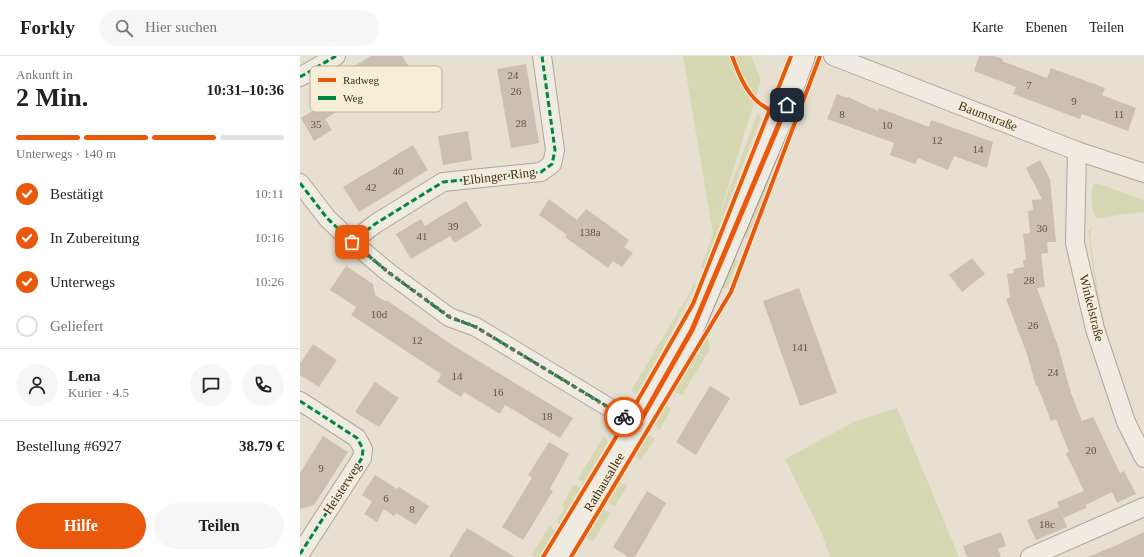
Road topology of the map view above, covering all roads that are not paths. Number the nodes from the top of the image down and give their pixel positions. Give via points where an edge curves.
1 (336, 56) edge
2 (542, 56) edge
3 (804, 56) edge
4 (833, 56) edge
5 (319, 66) edge
6 (310, 71) edge
7 (300, 77) edge
8 (1077, 151) junction
9 (1144, 173) edge
10 (300, 183) edge
11 (352, 242) junction
12 (300, 401) edge
13 (638, 425) junction
14 (1144, 458) edge
15 (1144, 507) edge
16 (300, 554) edge
17 (558, 557) edge
18 (1030, 557) edge

1 - 5 street
2 - 11 street, Elbinger Ring via 555,150 552,164 541,172 443,182 375,224
3 - 13 street, Rathausallee via 782,118 692,330
4 - 8 street, Baumstraße
6 - 7 street
8 - 9 street, Baumstraße
8 - 14 street, Winkelstraße via 1075,243 1096,329 1126,422
10 - 11 street via 327,218
11 - 13 street via 450,317 476,327
12 - 16 street, Heisterweg via 357,438 363,449 362,458
13 - 17 street, Rathausallee
15 - 18 street

